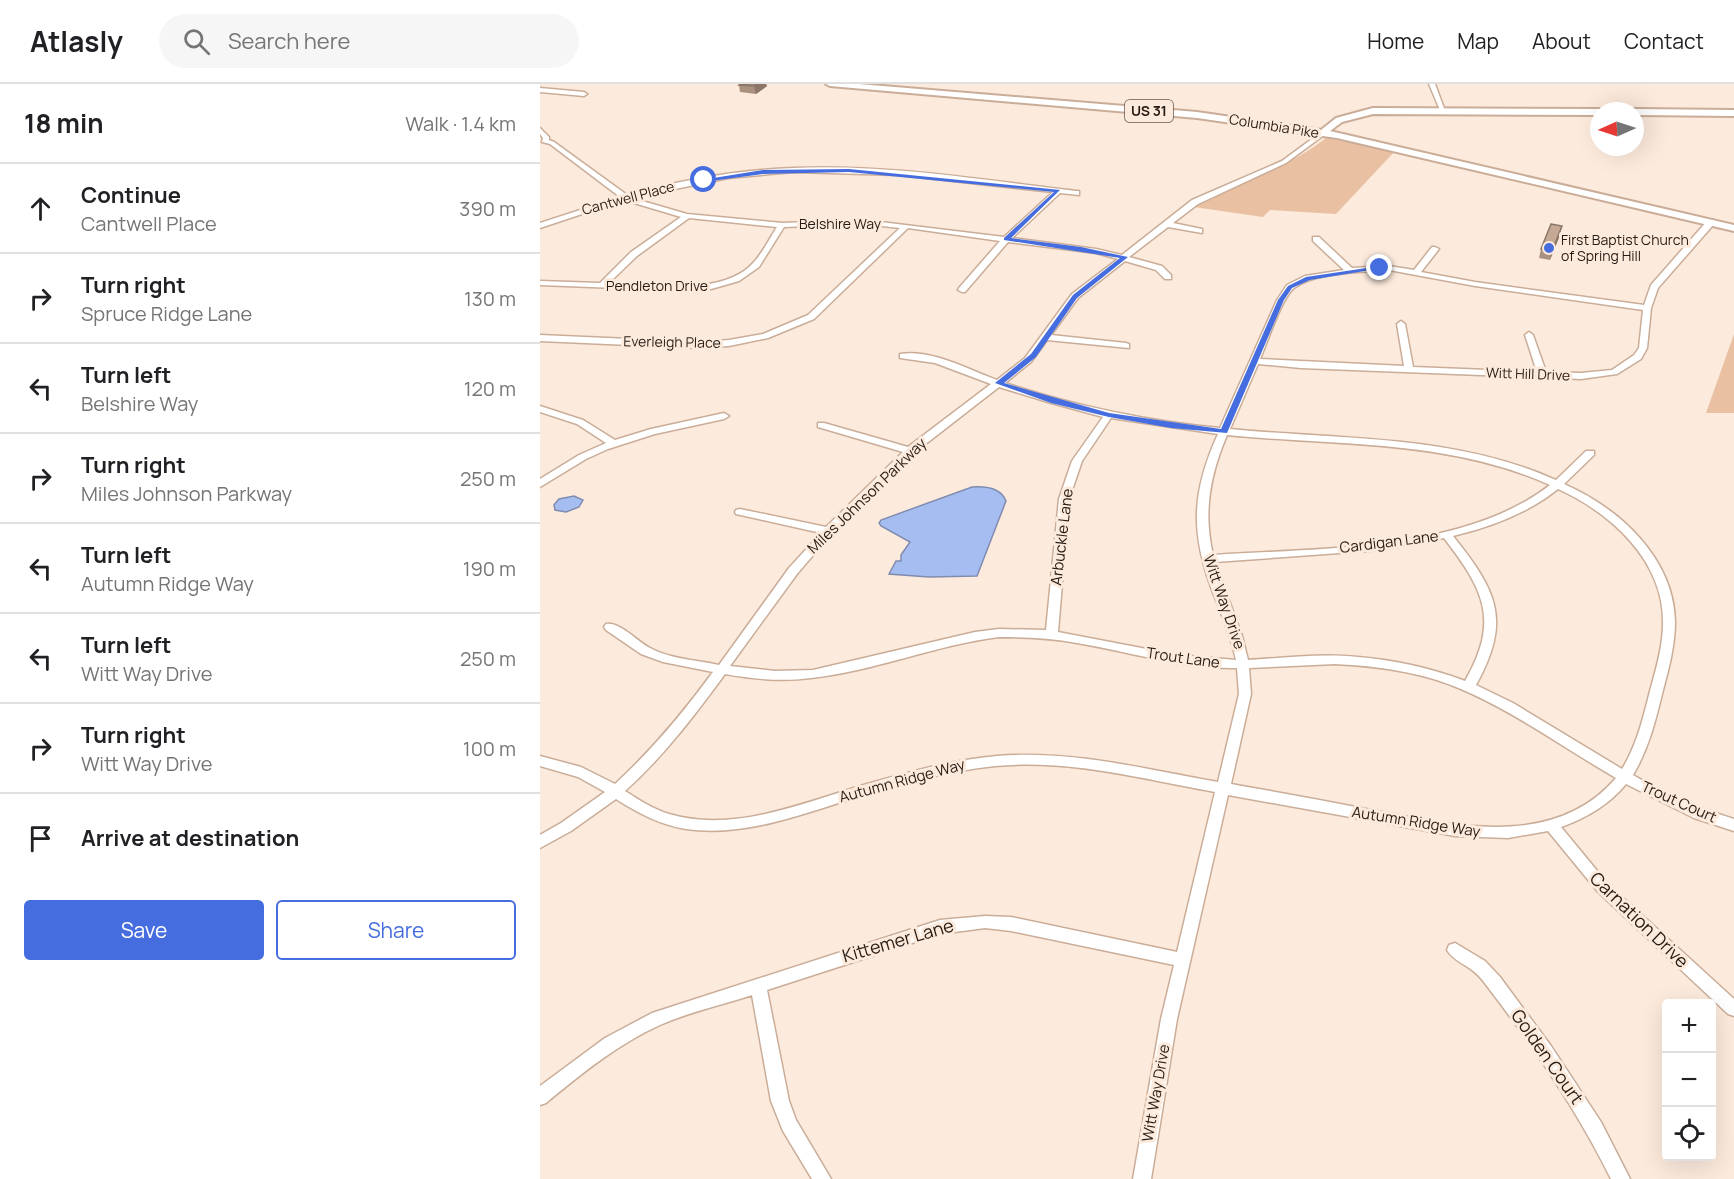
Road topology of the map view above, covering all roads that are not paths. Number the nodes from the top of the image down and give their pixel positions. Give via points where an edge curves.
1 (830, 84) edge
2 (1432, 84) edge
3 (540, 90) edge
4 (584, 94) dead end
5 (1443, 110) junction
6 (1590, 111) edge
7 (1644, 112) edge
8 (1734, 113) edge
9 (540, 130) edge
10 (1322, 134) junction
11 (542, 140) edge
12 (1058, 191) junction
13 (1076, 193) dead end
14 (625, 197) junction
15 (687, 216) junction
16 (1711, 222) junction
17 (1166, 224) junction
18 (782, 225) junction
19 (540, 226) edge
20 (906, 226) junction
21 (1734, 228) edge
22 (1199, 231) dead end
23 (1006, 239) junction
24 (1316, 239) dead end
25 (1435, 249) dead end
26 (1125, 257) junction
27 (1350, 271) junction
28 (1417, 273) junction
29 (1168, 277) dead end
30 (540, 282) edge
31 (603, 285) junction
32 (962, 290) dead end
33 (1647, 308) junction
34 (1401, 324) dead end
35 (1529, 335) dead end
36 (1046, 337) junction
37 (540, 338) edge
38 (1126, 346) dead end
39 (903, 356) dead end
40 (1255, 361) junction
41 (1408, 369) junction
42 (1542, 374) junction
43 (998, 383) junction
44 (540, 409) edge
45 (1109, 415) junction
46 (724, 416) dead end
47 (821, 425) dead end
48 (1224, 432) junction
49 (612, 443) junction
50 (910, 450) junction
51 (1590, 453) dead end
52 (540, 484) edge
53 (1558, 484) junction
54 (740, 512) dead end
55 (828, 531) junction
56 (1447, 535) junction
57 (1208, 559) junction
58 (610, 627) dead end
59 (1052, 634) junction
60 (1245, 664) junction
61 (722, 669) junction
62 (1468, 687) junction
63 (540, 761) edge
64 (1625, 776) junction
65 (1225, 788) junction
66 (614, 792) junction
67 (1551, 825) junction
68 (1734, 825) edge
69 (540, 842) edge
70 (1455, 950) dead end
71 (1183, 960) junction
72 (758, 985) junction
73 (1734, 1010) edge
74 (540, 1097) edge
75 (822, 1179) edge
76 (1142, 1179) edge
77 (1620, 1179) edge

1 - 10 main road, Columbia Pike / US 31 via 1197,115
2 - 5 street
3 - 4 street
5 - 6 main road
5 - 10 main road via 1366,112 1339,120
7 - 8 main road
9 - 11 street, Belshire Way via 547,138
10 - 16 main road, Columbia Pike / US 31 via 1465,163
10 - 17 street, Miles Johnson Parkway via 1284,162 1196,202
11 - 14 street, Belshire Way via 541,145 556,154 570,156
12 - 13 street, Cantwell Place
12 - 14 street, Cantwell Place via 874,172 763,172
12 - 23 street
14 - 15 street, Belshire Way
14 - 19 street, Cantwell Place
15 - 18 street, Belshire Way
15 - 31 street via 634,254
16 - 21 main road, US 31
16 - 33 street, Witt Hill Drive via 1653,287
17 - 22 street
17 - 26 street, Miles Johnson Parkway
18 - 20 street, Belshire Way via 864,222
18 - 31 street, Pendleton Drive via 760,261 730,281 698,288
20 - 23 street, Belshire Way
20 - 37 street, Everleigh Place via 811,316 765,336 697,345
23 - 26 street, Belshire Way
23 - 32 street
24 - 27 street
25 - 28 street
26 - 29 street, Belshire Way via 1159,268
26 - 36 street, Miles Johnson Parkway via 1075,296
27 - 28 street, Witt Way Drive via 1389,268
27 - 40 street, Witt Way Drive via 1308,279 1290,287
28 - 33 street, Witt Way Drive
30 - 31 street, Pendleton Drive
33 - 42 street, Witt Hill Drive via 1643,348 1638,357 1622,368 1581,376
34 - 41 street
35 - 42 street
36 - 38 street
36 - 43 street, Miles Johnson Parkway via 1028,360
39 - 43 street, Autumn Ridge Way via 929,358
40 - 41 street, Witt Hill Drive
40 - 48 street, Witt Way Drive
41 - 42 street, Witt Hill Drive
43 - 45 street, Autumn Ridge Way
43 - 50 street, Miles Johnson Parkway
44 - 49 street via 580,422
45 - 48 street, Autumn Ridge Way
45 - 59 street, Arbuckle Lane via 1077,462 1064,499
46 - 49 street via 669,426
47 - 50 street
48 - 53 street, Autumn Ridge Way via 1412,445 1476,455
48 - 57 street, Witt Way Drive via 1204,490 1202,517
49 - 52 street via 562,468
50 - 55 street, Miles Johnson Parkway
51 - 53 street, Cardigan Lane
53 - 56 street, Cardigan Lane via 1511,513
53 - 64 street, Autumn Ridge Way via 1602,511 1631,536 1659,574 1669,604 1671,623 1664,662 1644,733
54 - 55 street
55 - 61 street, Miles Johnson Parkway via 793,571
56 - 57 street, Cardigan Lane via 1390,544
56 - 62 street via 1476,571 1492,622 1484,657
57 - 60 street, Witt Way Drive
58 - 61 street, Trout Lane via 645,651 663,658
59 - 60 street, Trout Lane via 1197,662
59 - 61 street, Trout Lane via 1003,633 958,638 811,674 775,676
60 - 62 street, Trout Lane via 1365,662 1427,673
60 - 65 street, Witt Way Drive via 1244,708
61 - 66 street, Miles Johnson Parkway via 668,740
62 - 64 street, Trout Lane
63 - 66 street, Autumn Ridge Way via 596,780
64 - 67 street, Autumn Ridge Way via 1602,800
64 - 68 street, Trout Court via 1678,804
65 - 66 street, Autumn Ridge Way via 1082,762 1004,759 937,770 758,820 704,825 654,816
65 - 67 street, Autumn Ridge Way via 1468,831 1509,832
65 - 71 street, Witt Way Drive
66 - 69 street, Miles Johnson Parkway
67 - 73 street, Carnation Drive via 1604,888
70 - 77 street, Golden Court via 1494,982 1545,1051 1595,1128
71 - 72 street, Kittemer Lane via 1011,924 974,923 919,933
71 - 76 street, Witt Way Drive
72 - 74 street, Kittemer Lane via 683,1008 633,1029 576,1066
72 - 75 street via 780,1101 789,1125

